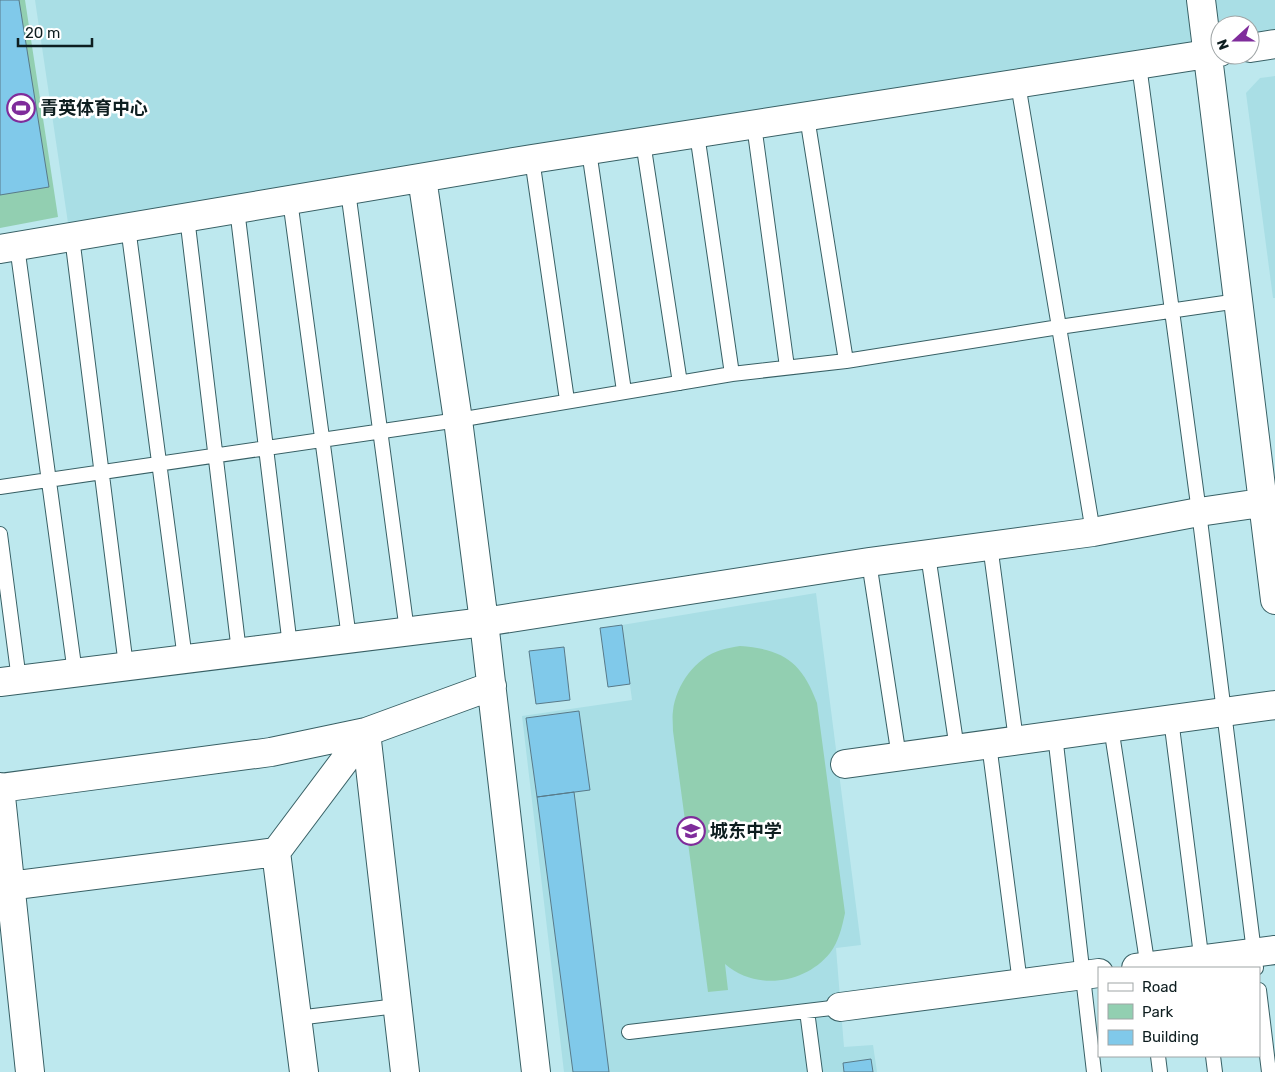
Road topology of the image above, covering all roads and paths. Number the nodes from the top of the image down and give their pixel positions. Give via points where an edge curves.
1 (1201, 0) edge
2 (1210, 37) edge
3 (1275, 44) edge
4 (1260, 46) edge
5 (1210, 54) edge
6 (1139, 65) junction
7 (1215, 65) edge
8 (1018, 84) junction
9 (808, 117) junction
10 (754, 125) junction
11 (697, 134) junction
12 (643, 142) junction
13 (589, 151) junction
14 (532, 159) junction
15 (422, 178) junction
16 (348, 190) junction
17 (290, 200) junction
18 (237, 209) junction
19 (187, 217) junction
20 (128, 227) junction
21 (72, 236) junction
22 (9, 247) edge
23 (1238, 301) junction
24 (1172, 310) junction
25 (1059, 327) junction
26 (846, 361) junction
27 (787, 367) junction
28 (732, 374) junction
29 (680, 382) junction
30 (624, 391) junction
31 (567, 400) junction
32 (458, 420) junction
33 (380, 431) junction
34 (322, 440) junction
35 (266, 448) junction
36 (216, 455) junction
37 (159, 464) junction
38 (102, 472) junction
39 (49, 480) junction
40 (0, 487) edge
41 (1269, 502) edge
42 (1198, 512) junction
43 (1093, 532) junction
44 (0, 534) edge
45 (990, 545) junction
46 (928, 555) junction
47 (869, 562) junction
48 (1275, 600) edge
49 (484, 622) junction
50 (407, 631) junction
51 (349, 638) junction
52 (290, 646) junction
53 (239, 652) junction
54 (185, 659) junction
55 (126, 666) junction
56 (75, 673) junction
57 (9, 681) edge
58 (492, 686) junction
59 (1275, 705) edge
60 (1224, 712) junction
61 (1171, 719) junction
62 (1111, 727) junction
63 (366, 732) junction
64 (1055, 735) junction
65 (1016, 740) junction
66 (989, 744) junction
67 (957, 749) junction
68 (899, 757) junction
69 (845, 764) dead end
70 (0, 787) edge
71 (276, 852) junction
72 (5, 887) edge
73 (1262, 957) edge
74 (1202, 964) edge
75 (1144, 967) edge
76 (1158, 967) edge
77 (1091, 974) edge
78 (1020, 983) junction
79 (1260, 998) edge
80 (397, 1006) junction
81 (840, 1007) joint
82 (807, 1011) junction
83 (297, 1018) junction
84 (629, 1032) dead end
85 (1158, 1057) edge
86 (1213, 1057) edge
87 (30, 1072) edge
88 (304, 1072) edge
89 (405, 1072) edge
90 (536, 1072) edge
91 (815, 1072) edge
92 (1094, 1072) edge
93 (1160, 1072) edge
94 (1215, 1072) edge
95 (1269, 1072) edge

1 - 2 street
3 - 4 street
5 - 6 street
6 - 8 street
6 - 24 lane
7 - 23 street
8 - 9 street
8 - 25 lane
9 - 10 street
9 - 26 lane
10 - 11 street
10 - 27 lane
11 - 12 street
11 - 28 lane
12 - 13 street
12 - 29 lane
13 - 14 street
13 - 30 lane
14 - 15 street
14 - 31 lane
15 - 16 street
15 - 32 street
16 - 17 street
16 - 33 lane
17 - 18 street
17 - 34 lane
18 - 19 street
18 - 35 lane
19 - 20 street
19 - 36 lane
20 - 21 street
20 - 37 lane
21 - 22 street
21 - 38 lane
22 - 39 lane
23 - 24 lane
23 - 41 street
24 - 25 lane
24 - 42 lane
25 - 26 lane
25 - 43 lane
26 - 27 lane
27 - 28 lane
28 - 29 lane
29 - 30 lane
30 - 31 lane
31 - 32 lane
32 - 33 lane
32 - 49 street
33 - 34 lane
33 - 50 lane
34 - 35 lane
34 - 51 lane
35 - 36 lane
35 - 52 lane
36 - 37 lane
36 - 53 lane
37 - 38 lane
37 - 54 lane
38 - 39 lane
38 - 55 lane
39 - 40 lane
39 - 56 lane
41 - 42 street
41 - 48 street
42 - 43 street
42 - 60 lane
43 - 45 street
44 - 57 lane
45 - 46 street
45 - 65 lane
46 - 47 street
46 - 67 lane
47 - 49 street
47 - 68 lane
49 - 50 street
49 - 58 street
50 - 51 street
51 - 52 street
52 - 53 street
53 - 54 street
54 - 55 street
55 - 56 street
56 - 57 street
58 - 63 street
58 - 90 street
59 - 60 street
60 - 61 street
60 - 73 lane
61 - 62 street
61 - 74 lane
62 - 64 street
62 - 75 lane
63 - 70 street via 271,752
63 - 71 street
63 - 80 street
64 - 65 street
64 - 77 lane
65 - 66 street
66 - 67 street
66 - 78 lane
67 - 68 street
68 - 69 street
70 - 72 street
71 - 72 street
71 - 83 street
72 - 87 street
73 - 74 street
74 - 76 street
77 - 78 street
77 - 92 lane
78 - 81 street
79 - 95 lane
80 - 83 lane
80 - 89 street
81 - 82 lane
82 - 84 lane
82 - 91 lane
83 - 88 street
85 - 93 lane
86 - 94 lane

